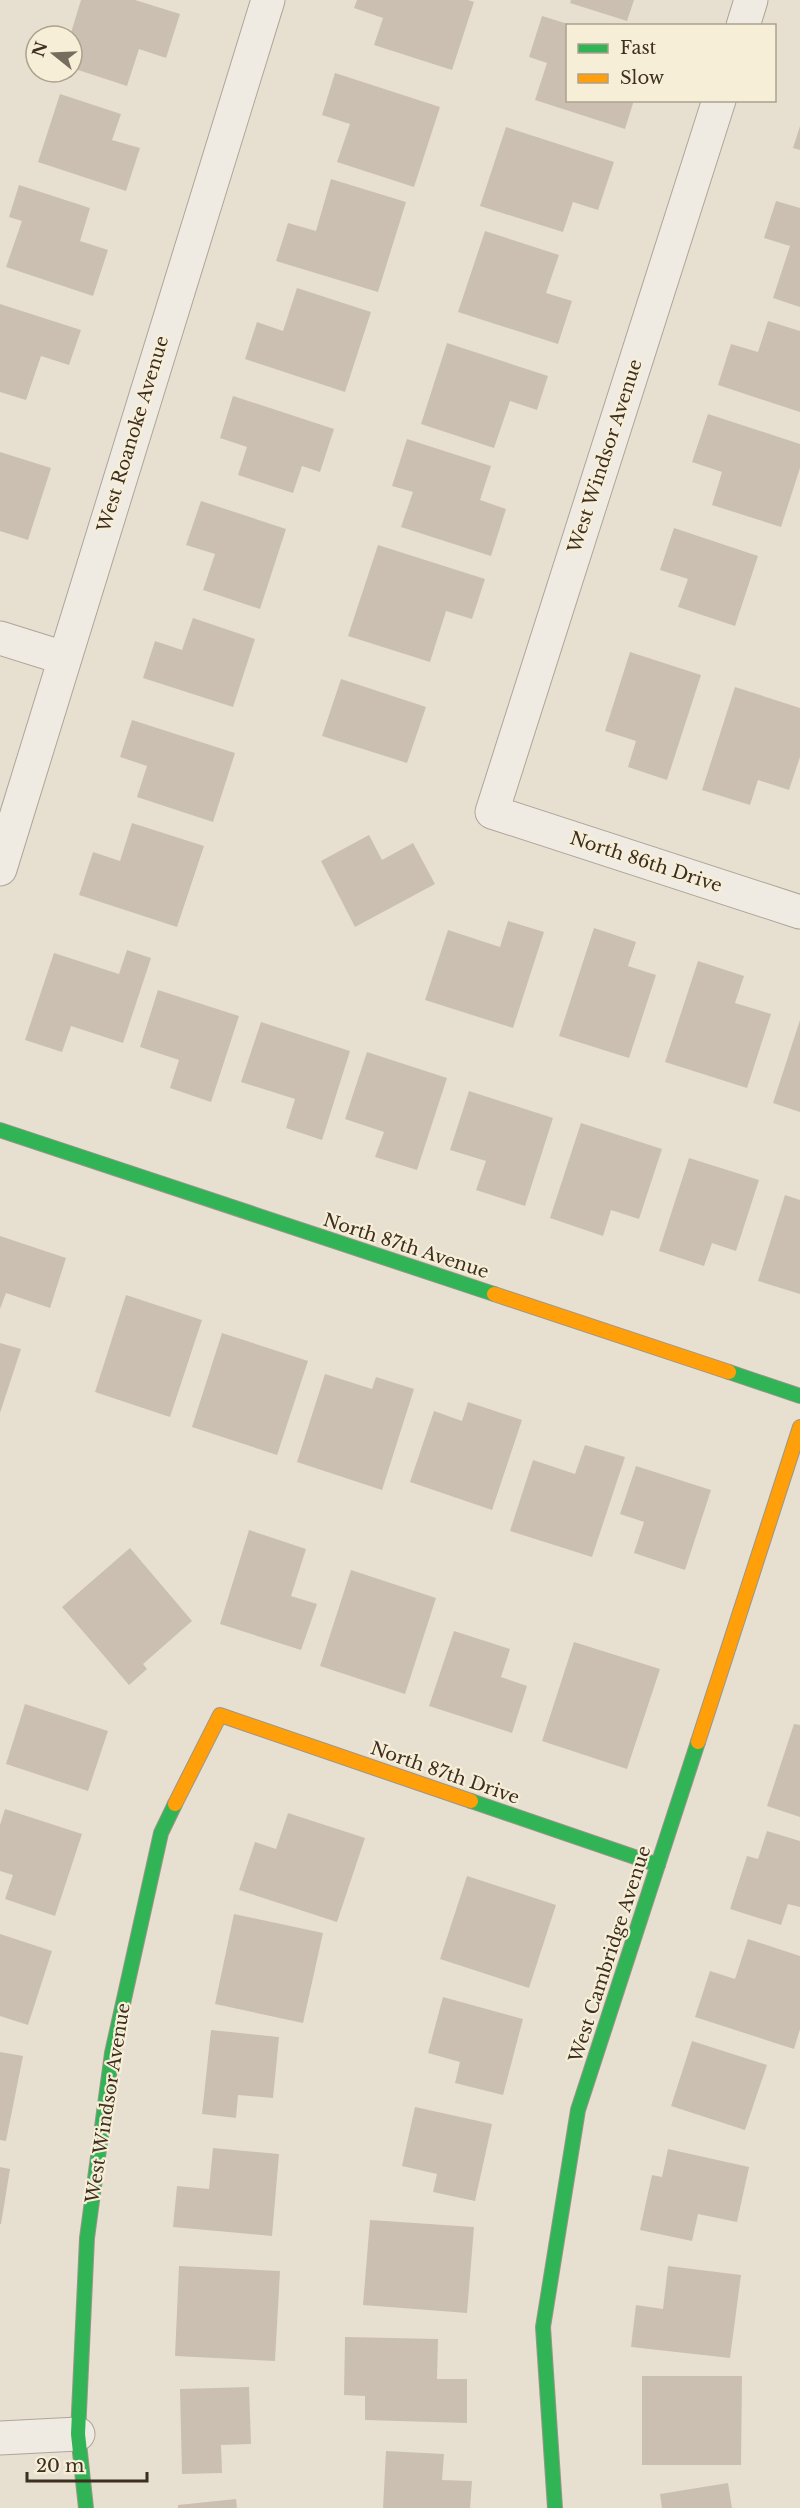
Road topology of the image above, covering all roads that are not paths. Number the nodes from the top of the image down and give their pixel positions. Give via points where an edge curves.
1 (268, 0) edge
2 (751, 0) edge
3 (744, 24) edge
4 (718, 102) edge
5 (0, 638) edge
6 (64, 658) junction
7 (492, 812) joint
8 (0, 868) edge
9 (800, 912) edge
10 (0, 1130) edge
11 (800, 1396) edge
12 (800, 1427) edge
13 (220, 1715) joint
14 (658, 1865) junction
15 (78, 2434) junction
16 (0, 2438) edge
17 (86, 2508) edge
18 (555, 2508) edge

1 - 6 street, West Roanoke Avenue
2 - 3 street
4 - 7 street, West Windsor Avenue
5 - 6 street
6 - 8 street, West Roanoke Avenue
7 - 9 street, North 86th Drive
10 - 11 street, North 87th Avenue
12 - 14 street, West Cambridge Avenue
13 - 14 street, North 87th Drive
13 - 15 street, West Windsor Avenue via 161,1833 112,2053 87,2238
14 - 18 street, West Cambridge Avenue via 578,2110 543,2327
15 - 16 street
15 - 17 street, West Windsor Avenue

